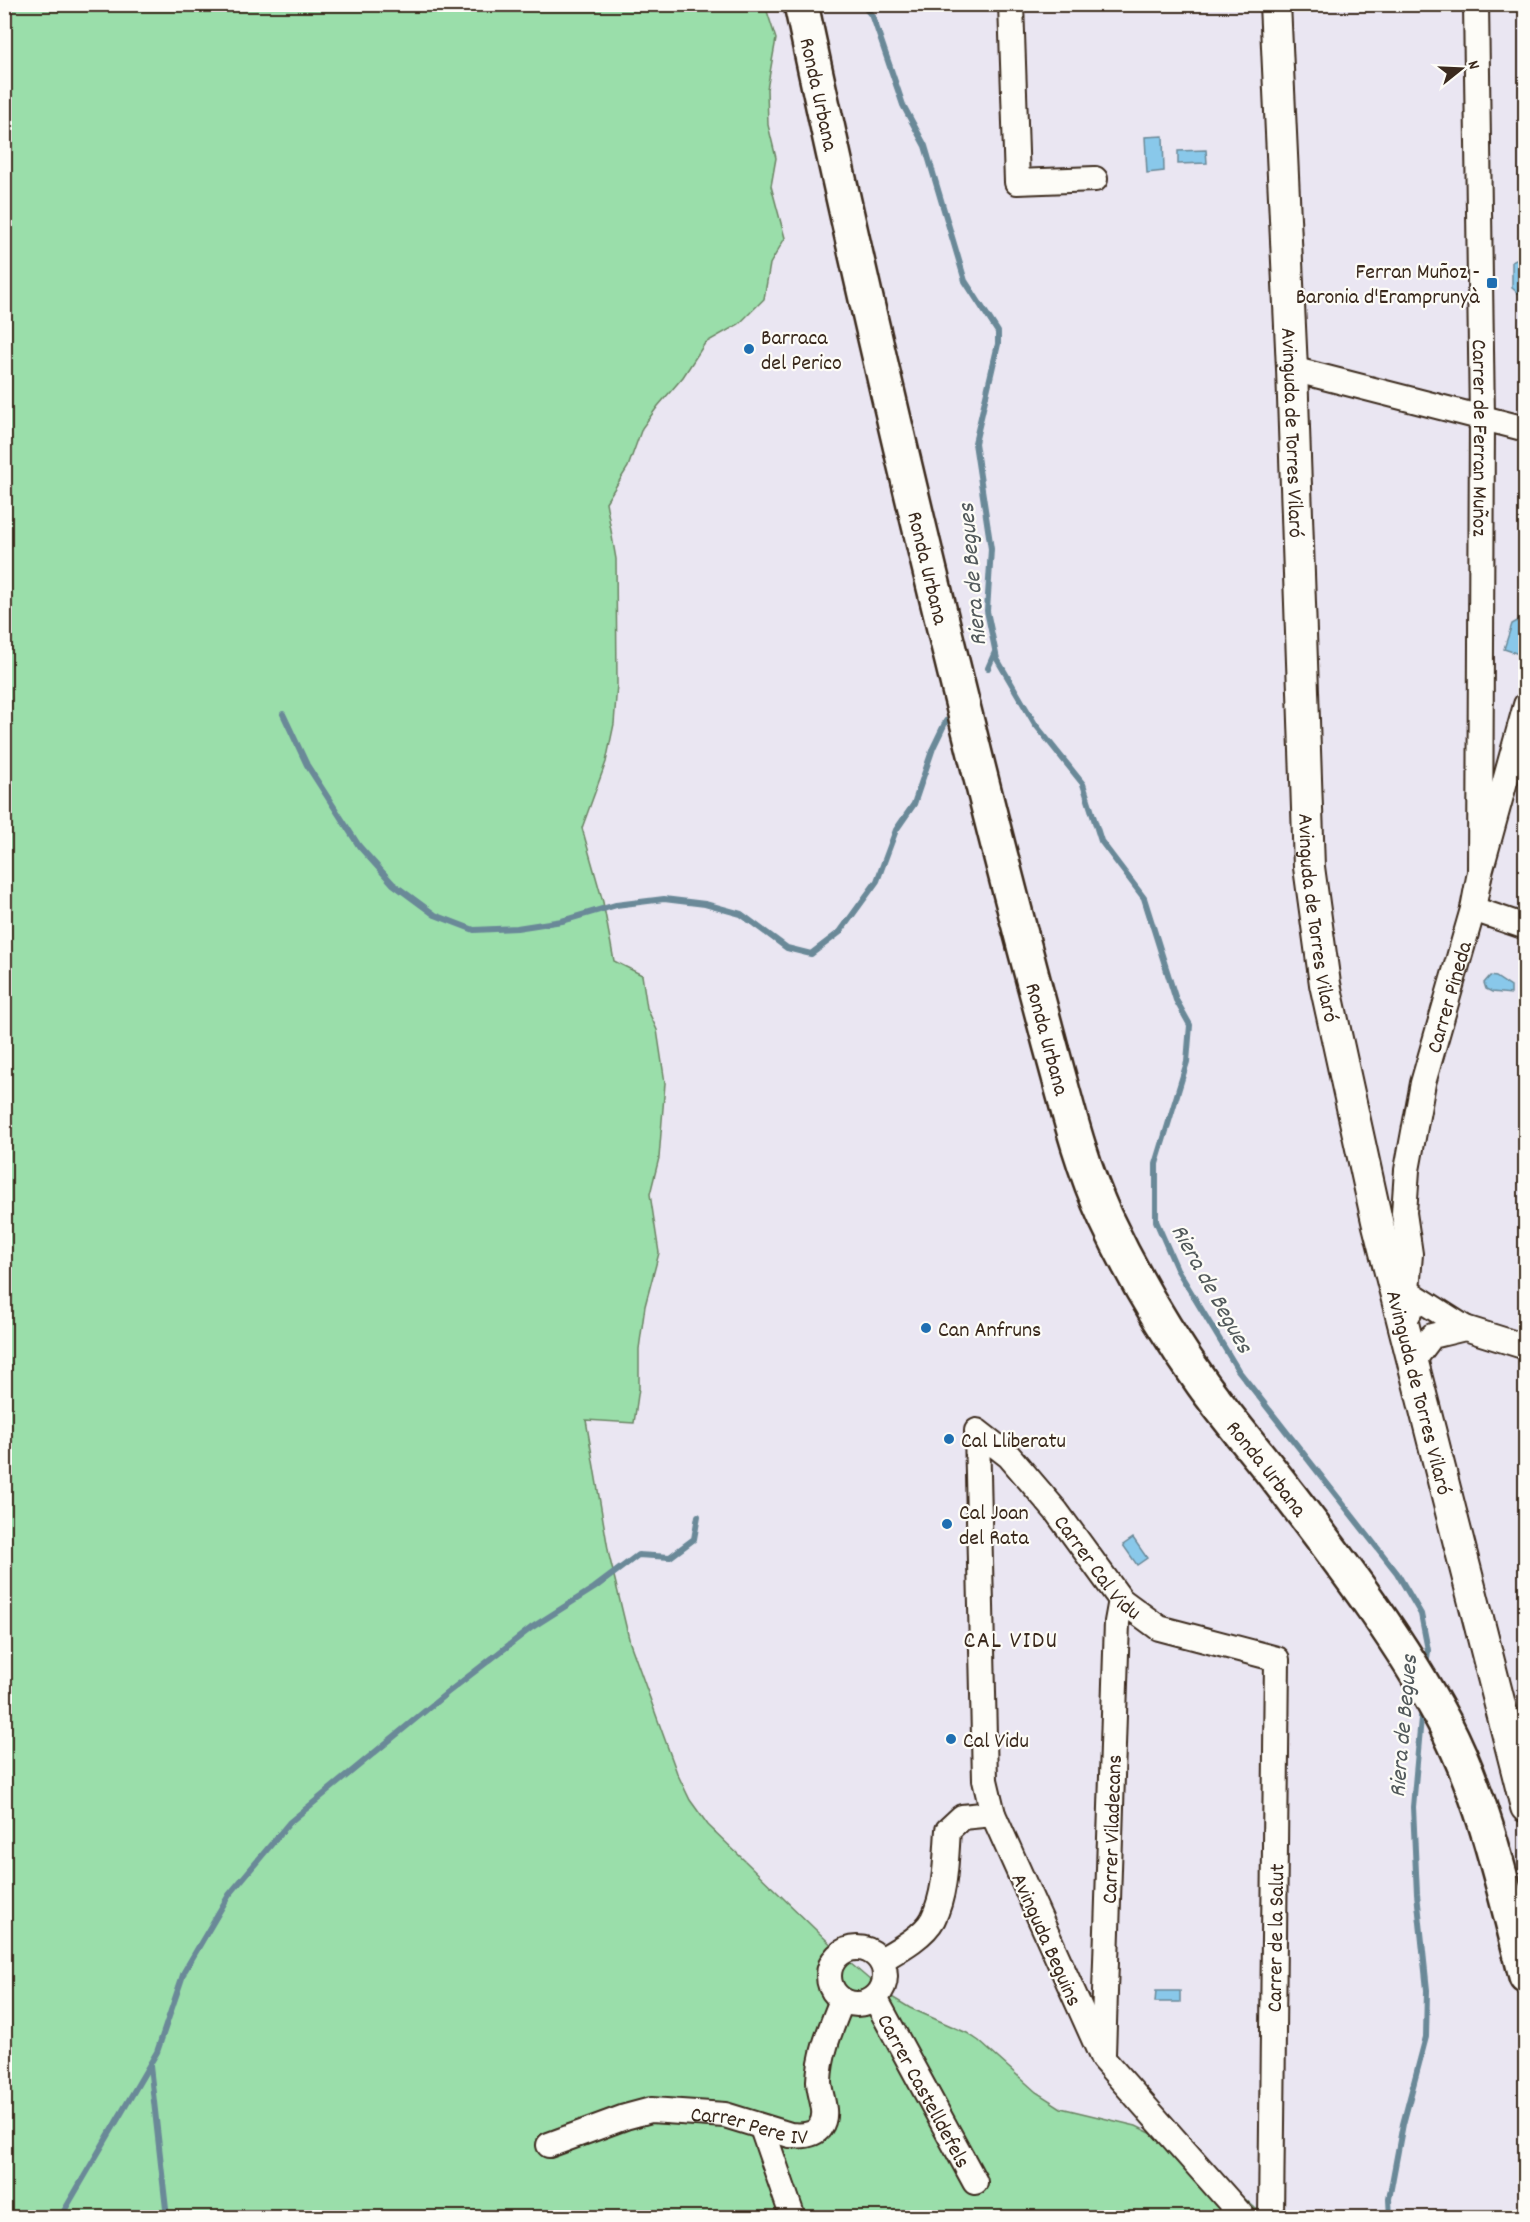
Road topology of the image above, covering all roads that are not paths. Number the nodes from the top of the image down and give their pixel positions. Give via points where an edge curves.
1 (801, 4) edge
2 (1011, 4) edge
3 (1275, 4) edge
4 (1476, 4) edge
5 (1095, 179) dead end
6 (1293, 369) junction
7 (1482, 417) junction
8 (1526, 429) edge
9 (1526, 705) edge
10 (1480, 872) junction
11 (1473, 909) junction
12 (1526, 927) edge
13 (1407, 1291) junction
14 (1465, 1328) junction
15 (1526, 1347) edge
16 (1413, 1360) junction
17 (1121, 1600) junction
18 (1277, 1659) joint
19 (1526, 1807) edge
20 (993, 1814) junction
21 (881, 1960) junction
22 (1526, 1976) edge
23 (876, 1998) junction
24 (842, 2000) junction
25 (1103, 2060) junction
26 (762, 2128) junction
27 (549, 2145) dead end
28 (975, 2182) dead end
29 (793, 2217) edge
30 (1244, 2217) edge
31 (1271, 2217) edge

1 - 22 main road, Ronda Urbana via 879,357 958,686 1083,1161 1105,1216 1150,1304 1202,1383 1375,1610 1441,1717 1457,1747 1482,1817
2 - 5 street via 1017,182
3 - 6 street, Avinguda de Torres Vilaró
4 - 7 street, Carrer de Ferran Muñoz
6 - 7 street
6 - 16 street, Avinguda de Torres Vilaró via 1309,867 1325,984 1371,1198
7 - 8 street
7 - 10 street, Carrer de Ferran Muñoz
9 - 10 street, Carrer Pineda
10 - 11 street, Carrer Pineda
11 - 12 street
11 - 13 street, Carrer Pineda via 1423,1083 1407,1170
13 - 14 street
13 - 16 street, Carrer Pineda
14 - 15 street
14 - 16 street via 1432,1336
16 - 19 street, Avinguda de Torres Vilaró
17 - 18 street, Carrer Cal Vidu via 1159,1628
17 - 20 street, Carrer Cal Vidu via 1009,1456 977,1431 985,1780
17 - 25 street, Carrer Viladecans via 1117,1622
18 - 31 street, Carrer de la Salut
20 - 21 street via 962,1817 948,1830 942,1889 932,1920 910,1942
20 - 25 street, Avinguda Beguins
21 - 23 street via 886,1974 884,1987
21 - 24 street via 860,1947 838,1955 830,1969 831,1985
23 - 24 street via 862,2004
23 - 28 street, Carrer Castelldefels
24 - 26 street, Carrer Pere IV via 820,2066 820,2097 825,2113 820,2126 801,2136
25 - 30 street, Avinguda Beguins
26 - 27 street, Carrer Pere IV via 725,2115 651,2110
26 - 29 street

